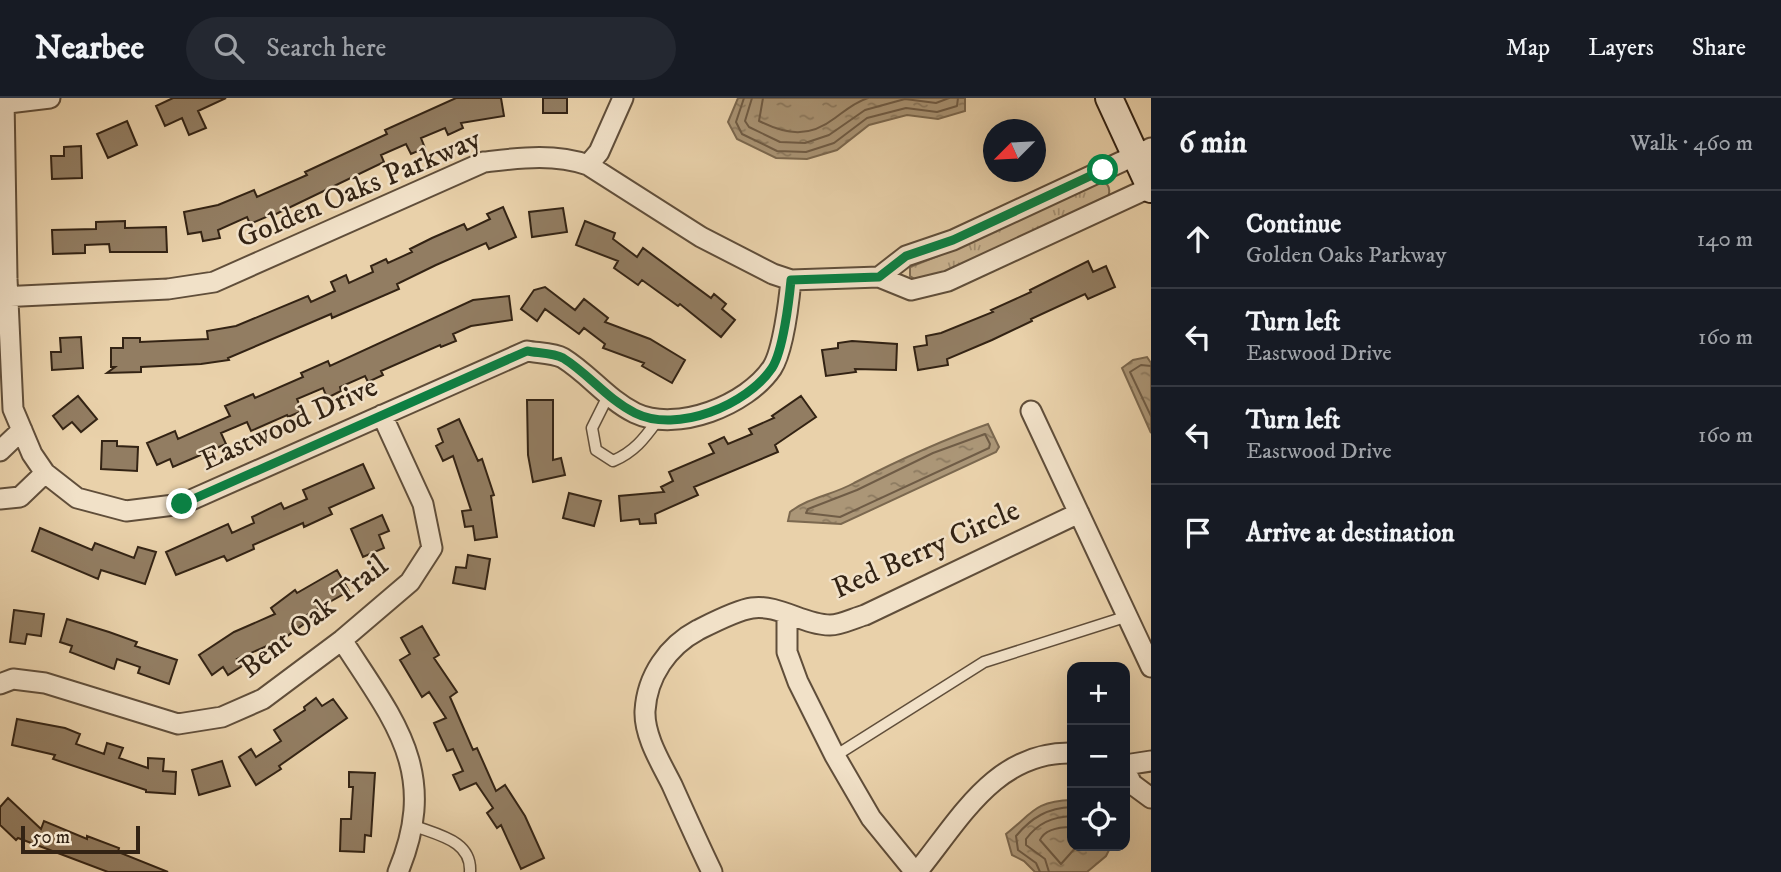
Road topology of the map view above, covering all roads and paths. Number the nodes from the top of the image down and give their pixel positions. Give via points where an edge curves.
1 (50, 98) edge
2 (623, 98) edge
3 (1109, 98) edge
4 (3, 102) edge
5 (1143, 151) edge
6 (588, 165) junction
7 (1151, 188) edge
8 (879, 277) junction
9 (791, 280) junction
10 (4, 297) edge
11 (608, 396) junction
12 (1031, 411) dead end
13 (382, 415) junction
14 (657, 421) junction
15 (22, 430) junction
16 (0, 451) edge
17 (44, 473) junction
18 (0, 499) edge
19 (1079, 513) junction
20 (787, 615) junction
21 (1128, 616) junction
22 (342, 640) junction
23 (1151, 667) edge
24 (0, 684) edge
25 (1067, 754) edge
26 (835, 756) junction
27 (1151, 761) edge
28 (1130, 766) edge
29 (1130, 780) edge
30 (1151, 798) edge
31 (412, 825) junction
32 (398, 872) edge
33 (470, 872) edge
34 (712, 872) edge
35 (916, 872) edge

1 - 4 street
2 - 6 street via 599,152
3 - 5 main road
4 - 10 street, Eastwood Drive
5 - 7 main road
5 - 8 street via 953,240 906,256
6 - 9 street, Golden Oaks Parkway via 701,237
6 - 10 street, Golden Oaks Parkway via 571,159 530,157 484,162 214,282 168,289
7 - 8 street, Golden Oaks Parkway via 948,281 911,290
8 - 9 street, Golden Oaks Parkway
9 - 14 street via 785,327 773,367 745,396 698,417
10 - 15 street, Eastwood Drive via 13,409
11 - 13 street, Eastwood Drive via 561,357 527,351
11 - 14 street, Eastwood Drive
11 - 14 lane via 592,428 596,450 613,461 641,444
12 - 19 street
13 - 17 street, Eastwood Drive via 182,504 125,511 77,498
13 - 22 street, Bent Oak Trail via 423,504 432,548 410,582
15 - 16 street
15 - 17 street, Eastwood Drive
17 - 18 street via 20,497
19 - 20 street, Red Berry Circle via 865,615 831,625
19 - 21 street
20 - 26 street via 787,652
20 - 34 street, Red Berry Circle via 752,608 704,627 669,651 653,675 645,711 649,736
21 - 23 street
21 - 26 lane via 984,662
22 - 24 street, Bent Oak Trail via 263,699 222,717 189,722 178,723 45,683 13,679
22 - 31 street via 397,726 412,765
25 - 35 street via 1037,757 993,780
26 - 35 street via 871,818
27 - 28 street
29 - 30 street
31 - 32 street via 410,844
31 - 33 lane via 461,845

